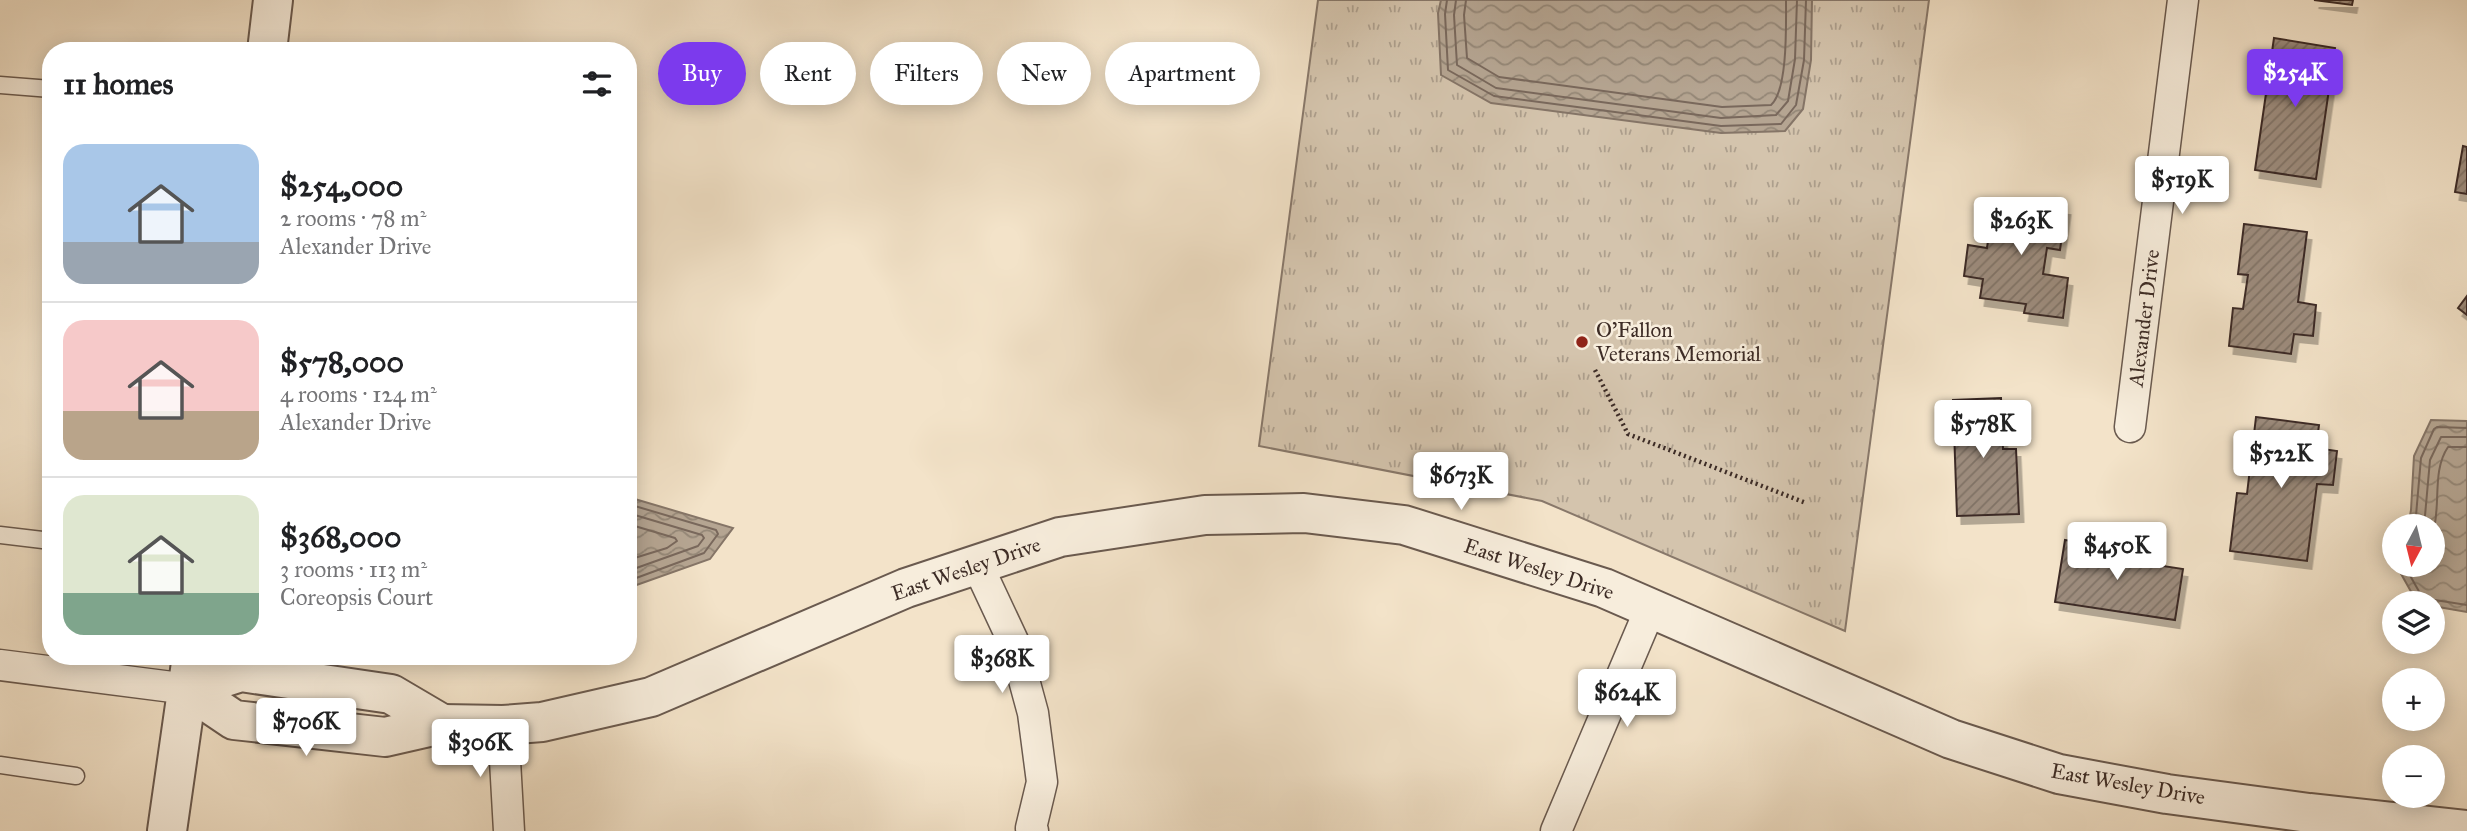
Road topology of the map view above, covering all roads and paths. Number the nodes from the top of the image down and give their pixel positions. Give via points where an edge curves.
1 (273, 0) edge
2 (2183, 0) edge
3 (268, 42) edge
4 (0, 85) edge
5 (42, 88) edge
6 (1595, 370) dead end
7 (2130, 427) dead end
8 (1806, 503) dead end
9 (0, 535) edge
10 (42, 540) edge
11 (976, 564) junction
12 (1651, 607) junction
13 (0, 665) edge
14 (190, 673) edge
15 (503, 725) junction
16 (0, 765) edge
17 (76, 776) dead end
18 (1030, 830) edge
19 (2467, 830) edge
20 (167, 831) edge
21 (509, 831) edge
22 (1556, 831) edge

1 - 3 street
2 - 7 street, Alexander Drive
4 - 5 lane
6 - 8 path via 1628,434
9 - 10 lane
11 - 12 street, East Wesley Drive via 1060,537 1205,515 1304,513 1404,525
11 - 15 street, East Wesley Drive via 906,588 651,697 542,722
11 - 18 street via 1014,643 1033,713 1042,782
12 - 19 street, East Wesley Drive via 1951,739 2059,774 2167,794
12 - 22 street
13 - 14 street, East Wesley Drive
14 - 15 street, East Wesley Drive via 234,720 385,737 442,724
14 - 20 street
15 - 21 street
16 - 17 lane

